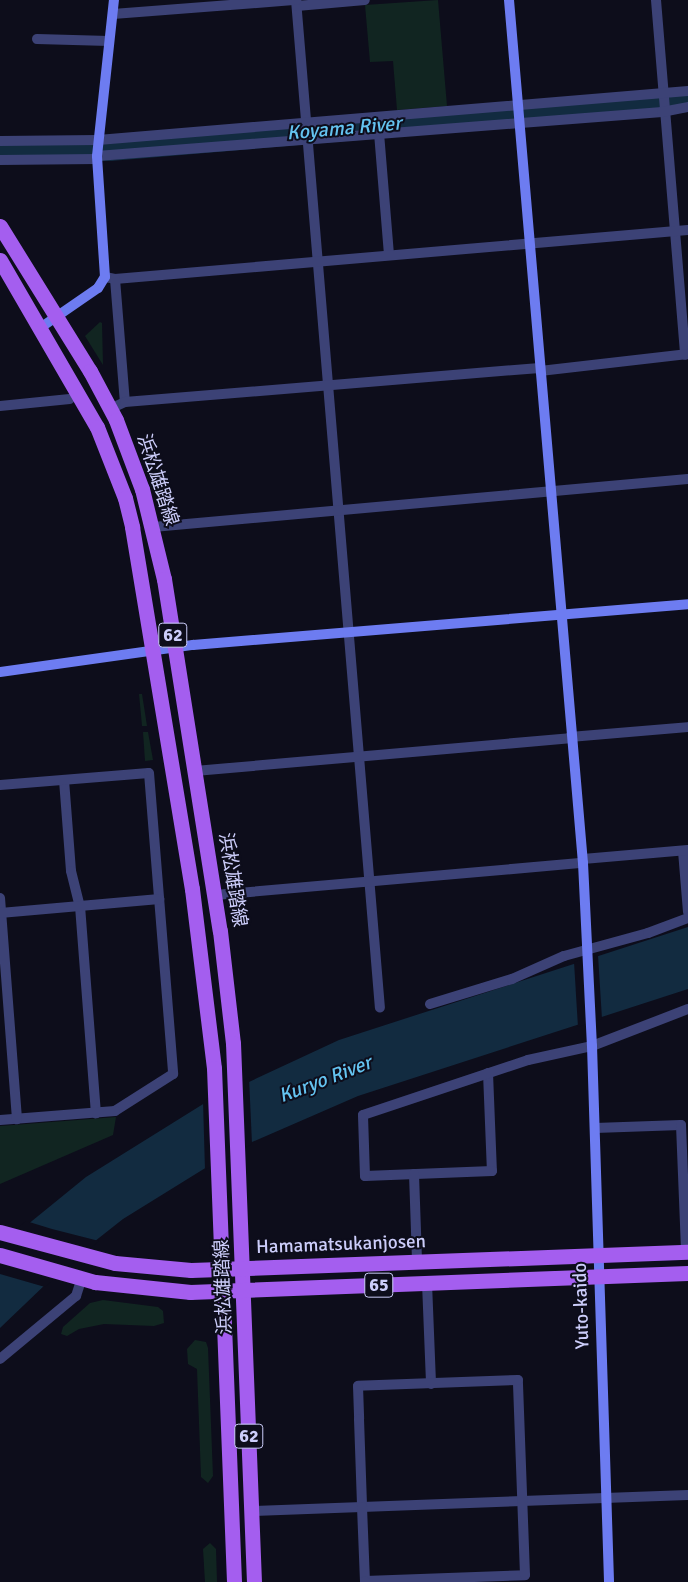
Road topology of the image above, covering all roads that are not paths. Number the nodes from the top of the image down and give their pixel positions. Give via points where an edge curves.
1 (114, 0) edge
2 (365, 0) edge
3 (509, 0) edge
4 (656, 0) edge
5 (296, 2) edge
6 (113, 14) junction
7 (37, 39) dead end
8 (109, 41) junction
9 (688, 91) edge
10 (666, 101) junction
11 (688, 107) edge
12 (519, 113) junction
13 (308, 131) junction
14 (379, 133) junction
15 (0, 141) edge
16 (97, 150) junction
17 (0, 160) edge
18 (0, 226) edge
19 (688, 230) edge
20 (676, 231) junction
21 (529, 243) junction
22 (389, 255) junction
23 (0, 260) edge
24 (318, 261) junction
25 (110, 278) junction
26 (57, 317) junction
27 (40, 328) junction
28 (687, 354) edge
29 (540, 370) junction
30 (328, 385) junction
31 (70, 399) dead end
32 (125, 402) junction
33 (0, 406) edge
34 (110, 409) junction
35 (688, 479) edge
36 (550, 490) junction
37 (338, 509) junction
38 (153, 527) junction
39 (688, 604) edge
40 (560, 615) junction
41 (348, 632) junction
42 (175, 648) junction
43 (153, 652) junction
44 (0, 672) edge
45 (688, 727) edge
46 (570, 738) junction
47 (359, 756) junction
48 (195, 771) junction
49 (64, 780) junction
50 (0, 785) edge
51 (685, 850) edge
52 (583, 861) junction
53 (369, 881) junction
54 (215, 895) junction
55 (0, 898) edge
56 (159, 899) junction
57 (80, 906) junction
58 (688, 912) edge
59 (1, 913) edge
60 (688, 918) edge
61 (587, 951) junction
62 (430, 1004) dead end
63 (380, 1008) dead end
64 (688, 1009) edge
65 (592, 1046) junction
66 (488, 1073) junction
67 (96, 1113) junction
68 (17, 1119) junction
69 (0, 1120) edge
70 (595, 1128) junction
71 (414, 1174) junction
72 (2, 1232) edge
73 (687, 1252) edge
74 (0, 1254) edge
75 (598, 1255) junction
76 (416, 1262) junction
77 (243, 1268) junction
78 (222, 1269) junction
79 (688, 1273) edge
80 (77, 1277) junction
81 (599, 1277) junction
82 (427, 1283) junction
83 (244, 1290) junction
84 (223, 1291) junction
85 (0, 1359) edge
86 (431, 1384) junction
87 (688, 1495) edge
88 (606, 1498) junction
89 (523, 1501) junction
90 (362, 1507) junction
91 (252, 1511) junction
92 (482, 1579) edge
93 (365, 1581) edge
94 (234, 1582) edge
95 (254, 1582) edge
96 (609, 1582) edge

1 - 6 street
2 - 5 street
3 - 12 street, Yuto-kaido
4 - 10 street
5 - 6 street
5 - 13 street
6 - 8 street
7 - 8 street
8 - 16 street
9 - 10 street
10 - 11 street
10 - 12 street
10 - 12 street
10 - 20 street
12 - 13 street
12 - 14 street
12 - 21 street, Yuto-kaido
13 - 14 street
13 - 16 street
13 - 16 street
13 - 24 street
14 - 22 street
15 - 16 street
16 - 17 street
16 - 25 street
18 - 26 main road, 浜松雄踏線 / 62
19 - 20 street
20 - 21 street
20 - 28 street
21 - 22 street
21 - 29 street, Yuto-kaido
22 - 24 street
23 - 27 main road, 浜松雄踏線 / 62
24 - 25 street
24 - 30 street
25 - 26 street
25 - 32 street
26 - 27 street
26 - 34 main road, 浜松雄踏線 / 62
27 - 43 main road, 浜松雄踏線 / 62 via 97,428 125,498
28 - 29 street
29 - 30 street
29 - 36 street, Yuto-kaido
30 - 32 street
30 - 37 street
31 - 33 street
32 - 34 street
34 - 38 main road, 浜松雄踏線 / 62 via 137,472
35 - 36 street
36 - 37 street
36 - 40 street, Yuto-kaido
37 - 38 street
37 - 41 street
38 - 42 main road, 浜松雄踏線 / 62
39 - 40 street
40 - 41 street
40 - 46 street, Yuto-kaido
41 - 42 street
41 - 47 street
42 - 43 street
42 - 48 main road, 浜松雄踏線 / 62
43 - 44 street
43 - 78 main road, 浜松雄踏線 / 62 via 196,920 216,1090
45 - 46 street
46 - 47 street
46 - 52 street, Yuto-kaido
47 - 48 street
47 - 53 street
48 - 54 main road, 浜松雄踏線 / 62
49 - 50 street
49 - 56 street via 149,773
49 - 57 street via 71,871
51 - 52 street
51 - 58 street
52 - 53 street
52 - 61 street, Yuto-kaido
53 - 54 street
53 - 63 street
54 - 77 main road, 浜松雄踏線 / 62 via 236,1080
55 - 59 street
56 - 57 street
56 - 67 street via 173,1074 114,1111
57 - 59 street
57 - 67 street
59 - 68 street
60 - 61 street
61 - 62 street via 512,979
61 - 65 street, Yuto-kaido
64 - 65 street
65 - 66 street via 528,1060
65 - 70 street, Yuto-kaido
66 - 71 street via 492,1171
66 - 71 street via 363,1115 365,1176
67 - 68 street
68 - 69 street
70 - 73 street via 681,1125
70 - 75 street, Yuto-kaido
71 - 76 street
72 - 78 main road, Hamamatsukanjosen / 65 via 90,1258 166,1269
73 - 75 main road, Hamamatsukanjosen / 65
74 - 80 main road, 65
75 - 76 main road, Hamamatsukanjosen / 65
75 - 81 street, Yuto-kaido
76 - 77 main road, Hamamatsukanjosen / 65
77 - 78 main road, Hamamatsukanjosen / 65
77 - 83 main road, 浜松雄踏線 / 62
78 - 84 main road, 浜松雄踏線 / 62
79 - 81 main road, 65
80 - 84 main road, 65 via 142,1289
80 - 85 street via 76,1296
81 - 82 main road, 65
81 - 88 street, Yuto-kaido
82 - 83 main road, 65
82 - 86 street
83 - 84 main road, 65
83 - 91 main road, 浜松雄踏線 / 62
84 - 94 main road, 浜松雄踏線 / 62
86 - 89 street via 518,1380
86 - 90 street via 358,1386
87 - 88 street
88 - 89 street
88 - 96 street, Yuto-kaido
89 - 90 street
89 - 92 street via 526,1575
90 - 91 street
90 - 93 street
91 - 95 main road, 浜松雄踏線 / 62
92 - 93 street

